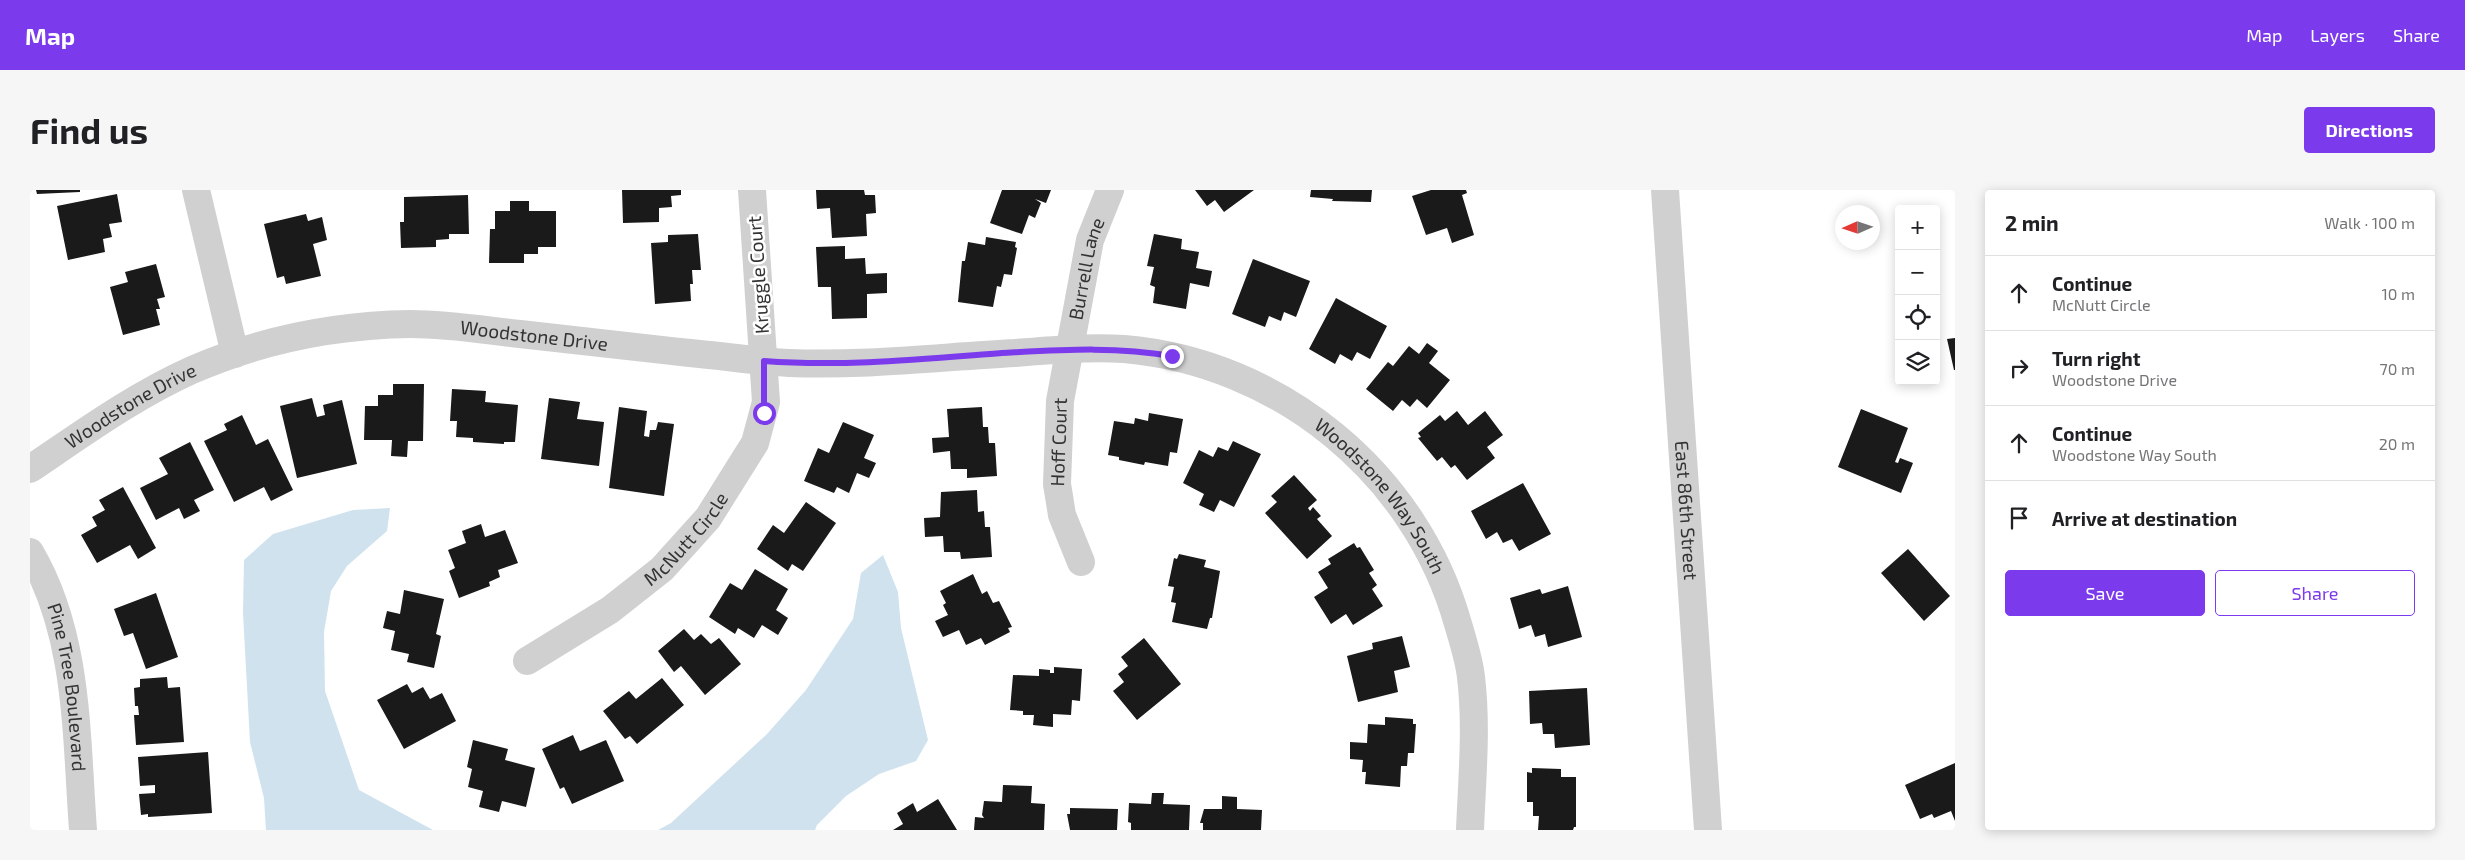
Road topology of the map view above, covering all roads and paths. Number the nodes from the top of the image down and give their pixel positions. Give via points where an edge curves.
1 (196, 190) edge
2 (752, 190) edge
3 (1110, 190) edge
4 (1665, 190) edge
5 (1070, 349) junction
6 (235, 354) junction
7 (764, 361) junction
8 (30, 469) edge
9 (30, 552) edge
10 (1081, 562) dead end
11 (527, 661) dead end
12 (83, 830) edge
13 (1470, 830) edge
14 (1708, 830) edge

1 - 6 street
2 - 7 street, Kruggle Court
3 - 5 street, Burrell Lane via 1090,240
4 - 14 street, East 86th Street
5 - 7 street, Woodstone Drive via 857,363
5 - 10 street, Hoff Court via 1060,401 1057,484 1062,515
5 - 13 street, Woodstone Way South via 1147,352 1197,363 1245,380 1290,403 1332,433 1389,488 1437,565 1463,638 1475,715
6 - 7 street, Woodstone Drive via 284,339 336,330 414,324
6 - 8 street, Woodstone Drive via 186,373 142,396
7 - 11 street, McNutt Circle via 766,402 755,443 700,529 632,595
9 - 12 street, Pine Tree Boulevard via 54,606 72,680

